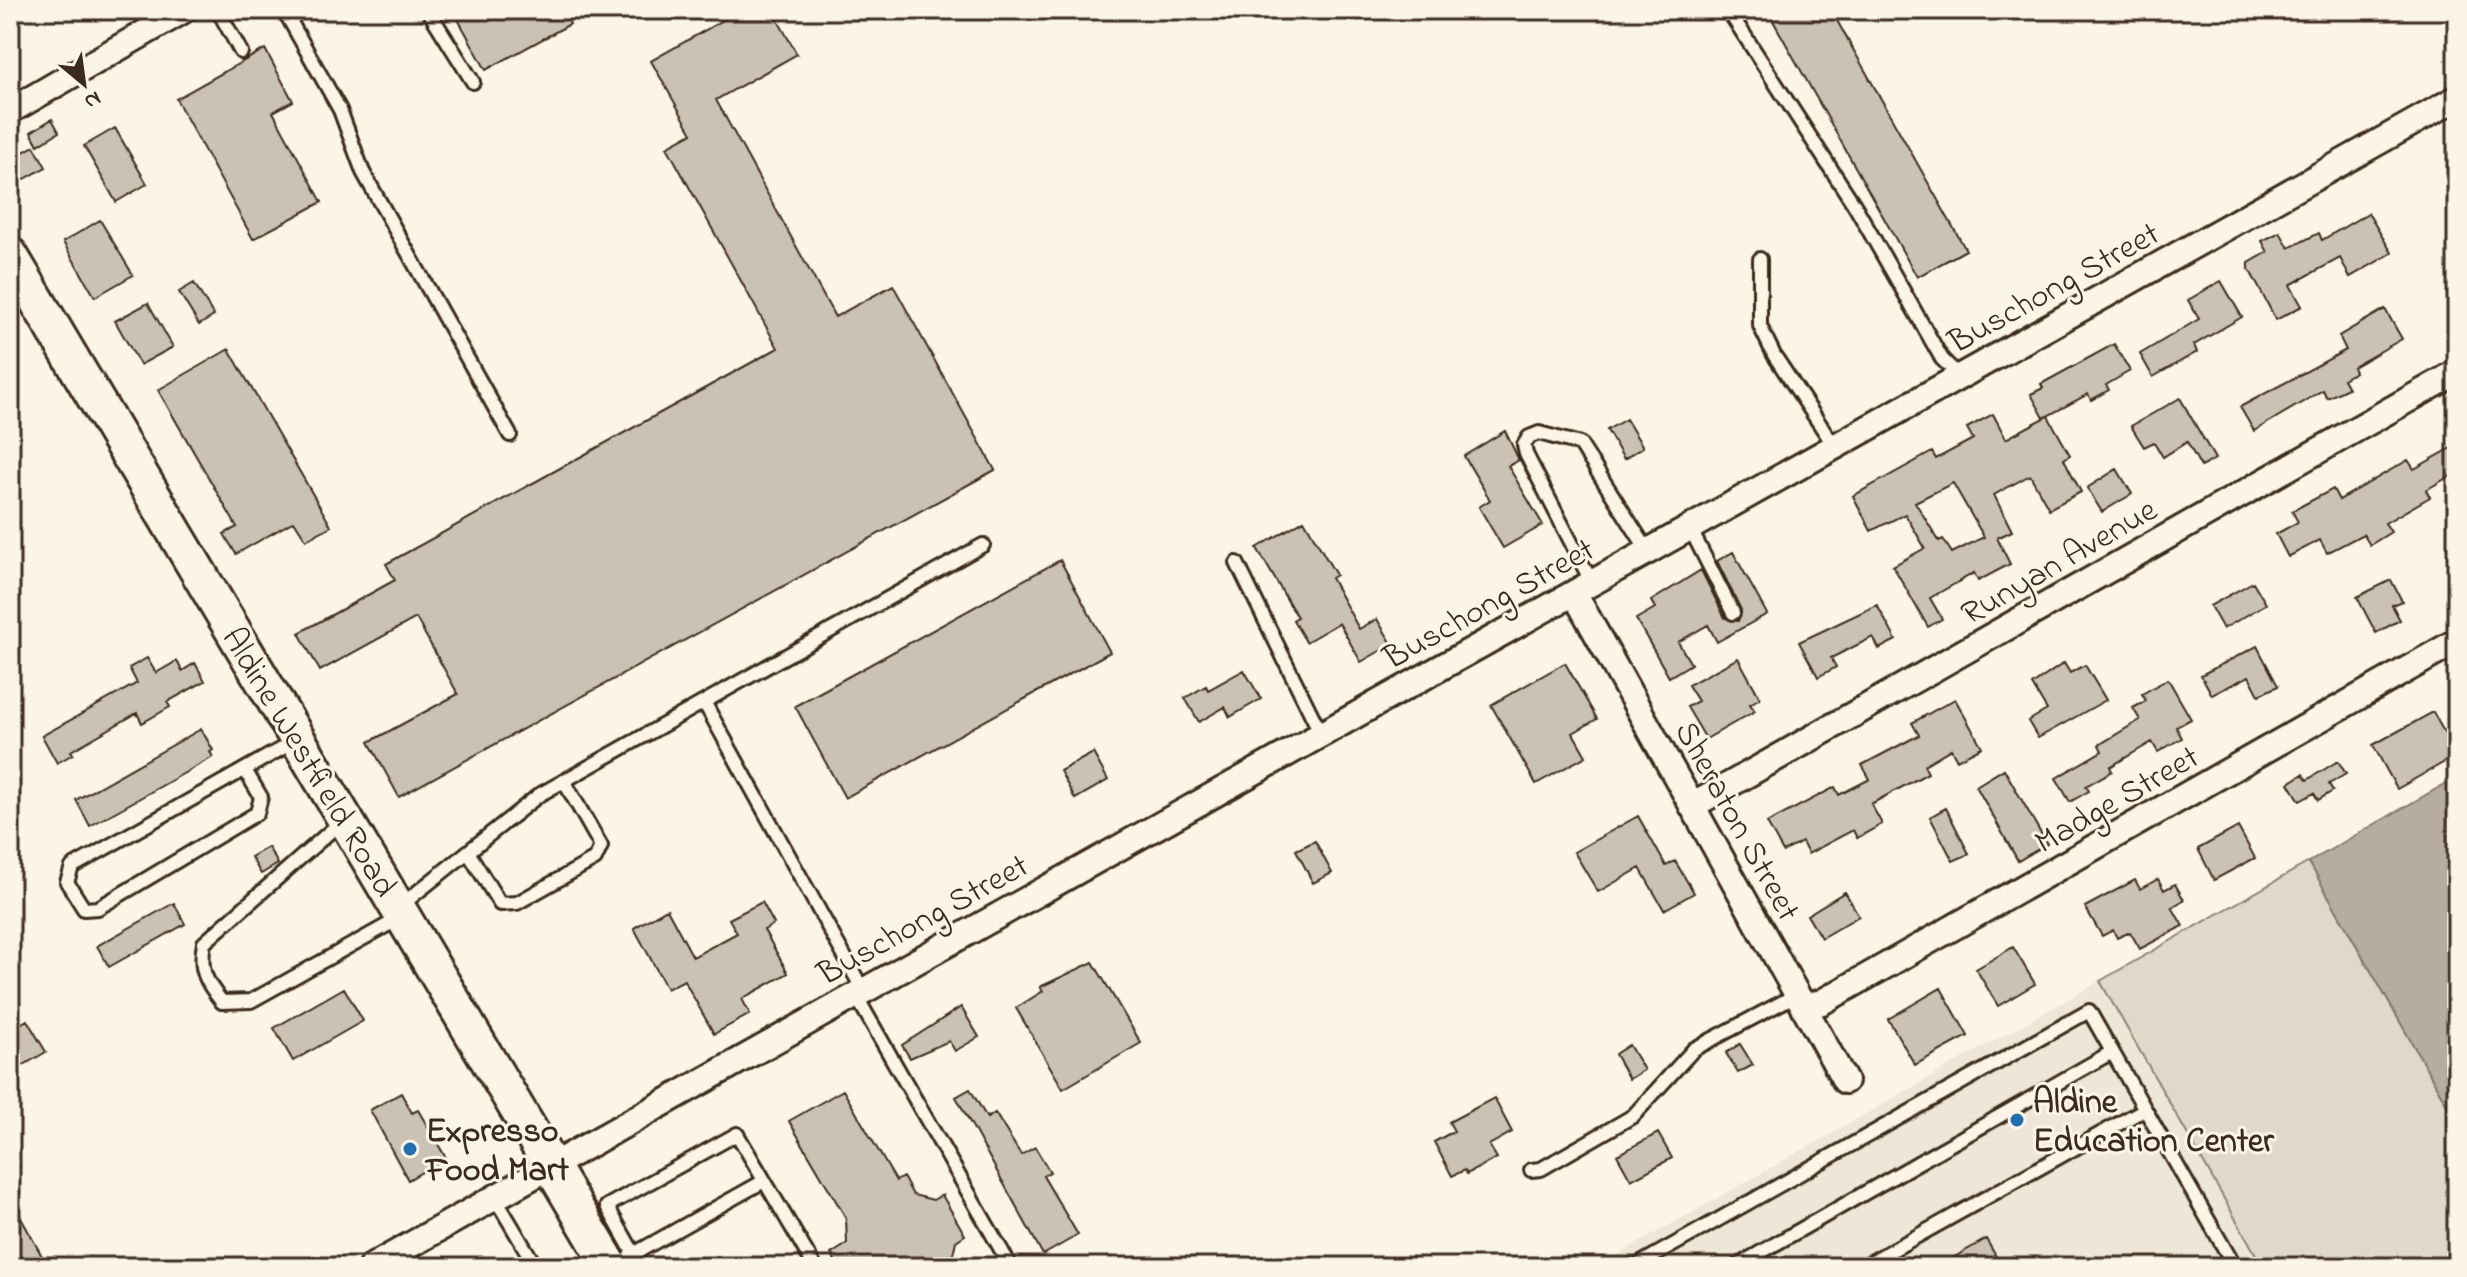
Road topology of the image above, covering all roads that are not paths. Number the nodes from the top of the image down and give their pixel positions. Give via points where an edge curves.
1 (184, 10) edge
2 (218, 10) edge
3 (284, 10) edge
4 (428, 10) edge
5 (1728, 10) edge
6 (241, 52) dead end
7 (473, 82) dead end
8 (2457, 98) edge
9 (10, 111) edge
10 (10, 255) edge
11 (1760, 259) dead end
12 (2457, 372) edge
13 (1960, 377) junction
14 (510, 435) dead end
15 (1835, 447) junction
16 (1690, 528) junction
17 (983, 545) dead end
18 (1648, 551) junction
19 (1237, 563) dead end
20 (1583, 588) junction
21 (1733, 613) dead end
22 (2457, 641) edge
23 (704, 702) junction
24 (1321, 734) junction
25 (298, 740) junction
26 (245, 770) junction
27 (564, 781) junction
28 (1692, 806) junction
29 (345, 819) junction
30 (468, 852) junction
31 (401, 912) junction
32 (859, 992) junction
33 (1801, 1000) junction
34 (2112, 1052) junction
35 (1845, 1081) dead end
36 (2145, 1109) junction
37 (550, 1164) junction
38 (1531, 1170) dead end
39 (764, 1181) junction
40 (494, 1196) junction
41 (616, 1264) edge
42 (371, 1267) edge
43 (536, 1267) edge
44 (815, 1267) edge
45 (1011, 1267) edge
46 (1634, 1267) edge
47 (1735, 1267) edge
48 (1862, 1267) edge
49 (2235, 1267) edge

1 - 9 street
2 - 6 lane
3 - 14 lane via 340,110 363,172
4 - 7 lane
5 - 13 lane via 1855,206 1942,359
8 - 13 street, Buschong Street
10 - 25 main road, Aldine Westfield Road
11 - 15 lane via 1760,326
12 - 28 street, Runyan Avenue
13 - 15 street, Buschong Street
15 - 16 street, Buschong Street
16 - 18 street, Buschong Street
16 - 21 lane
17 - 23 lane
18 - 20 street, Buschong Street
18 - 20 lane via 1580,444 1539,433 1529,437 1526,454
19 - 24 lane
20 - 24 street, Buschong Street
20 - 28 street, Sheraton Street
22 - 33 street, Madge Street via 1951,932 1822,1002
23 - 27 lane
23 - 32 lane via 845,951
24 - 32 street, Buschong Street
25 - 26 lane
25 - 29 main road, Aldine Westfield Road
26 - 26 lane via 72,867 67,882 84,909 98,908 257,813 261,797
27 - 30 lane
27 - 30 lane via 601,846 595,859 517,903 500,904
28 - 33 street, Sheraton Street
29 - 31 main road, Aldine Westfield Road
29 - 31 lane via 204,943 205,981 222,1002 251,1001
30 - 31 lane
31 - 37 main road, Aldine Westfield Road
32 - 37 street, Buschong Street
32 - 45 lane
33 - 35 street, Sheraton Street
33 - 38 lane via 1694,1049 1633,1116
34 - 36 lane
34 - 46 lane via 2089,1011
34 - 47 lane
36 - 48 lane
36 - 49 lane
37 - 40 street, Buschong Street
37 - 41 main road, Aldine Westfield Road
39 - 41 lane
39 - 41 lane via 737,1134 607,1206
39 - 44 lane
40 - 42 street, Buschong Street
40 - 43 lane

